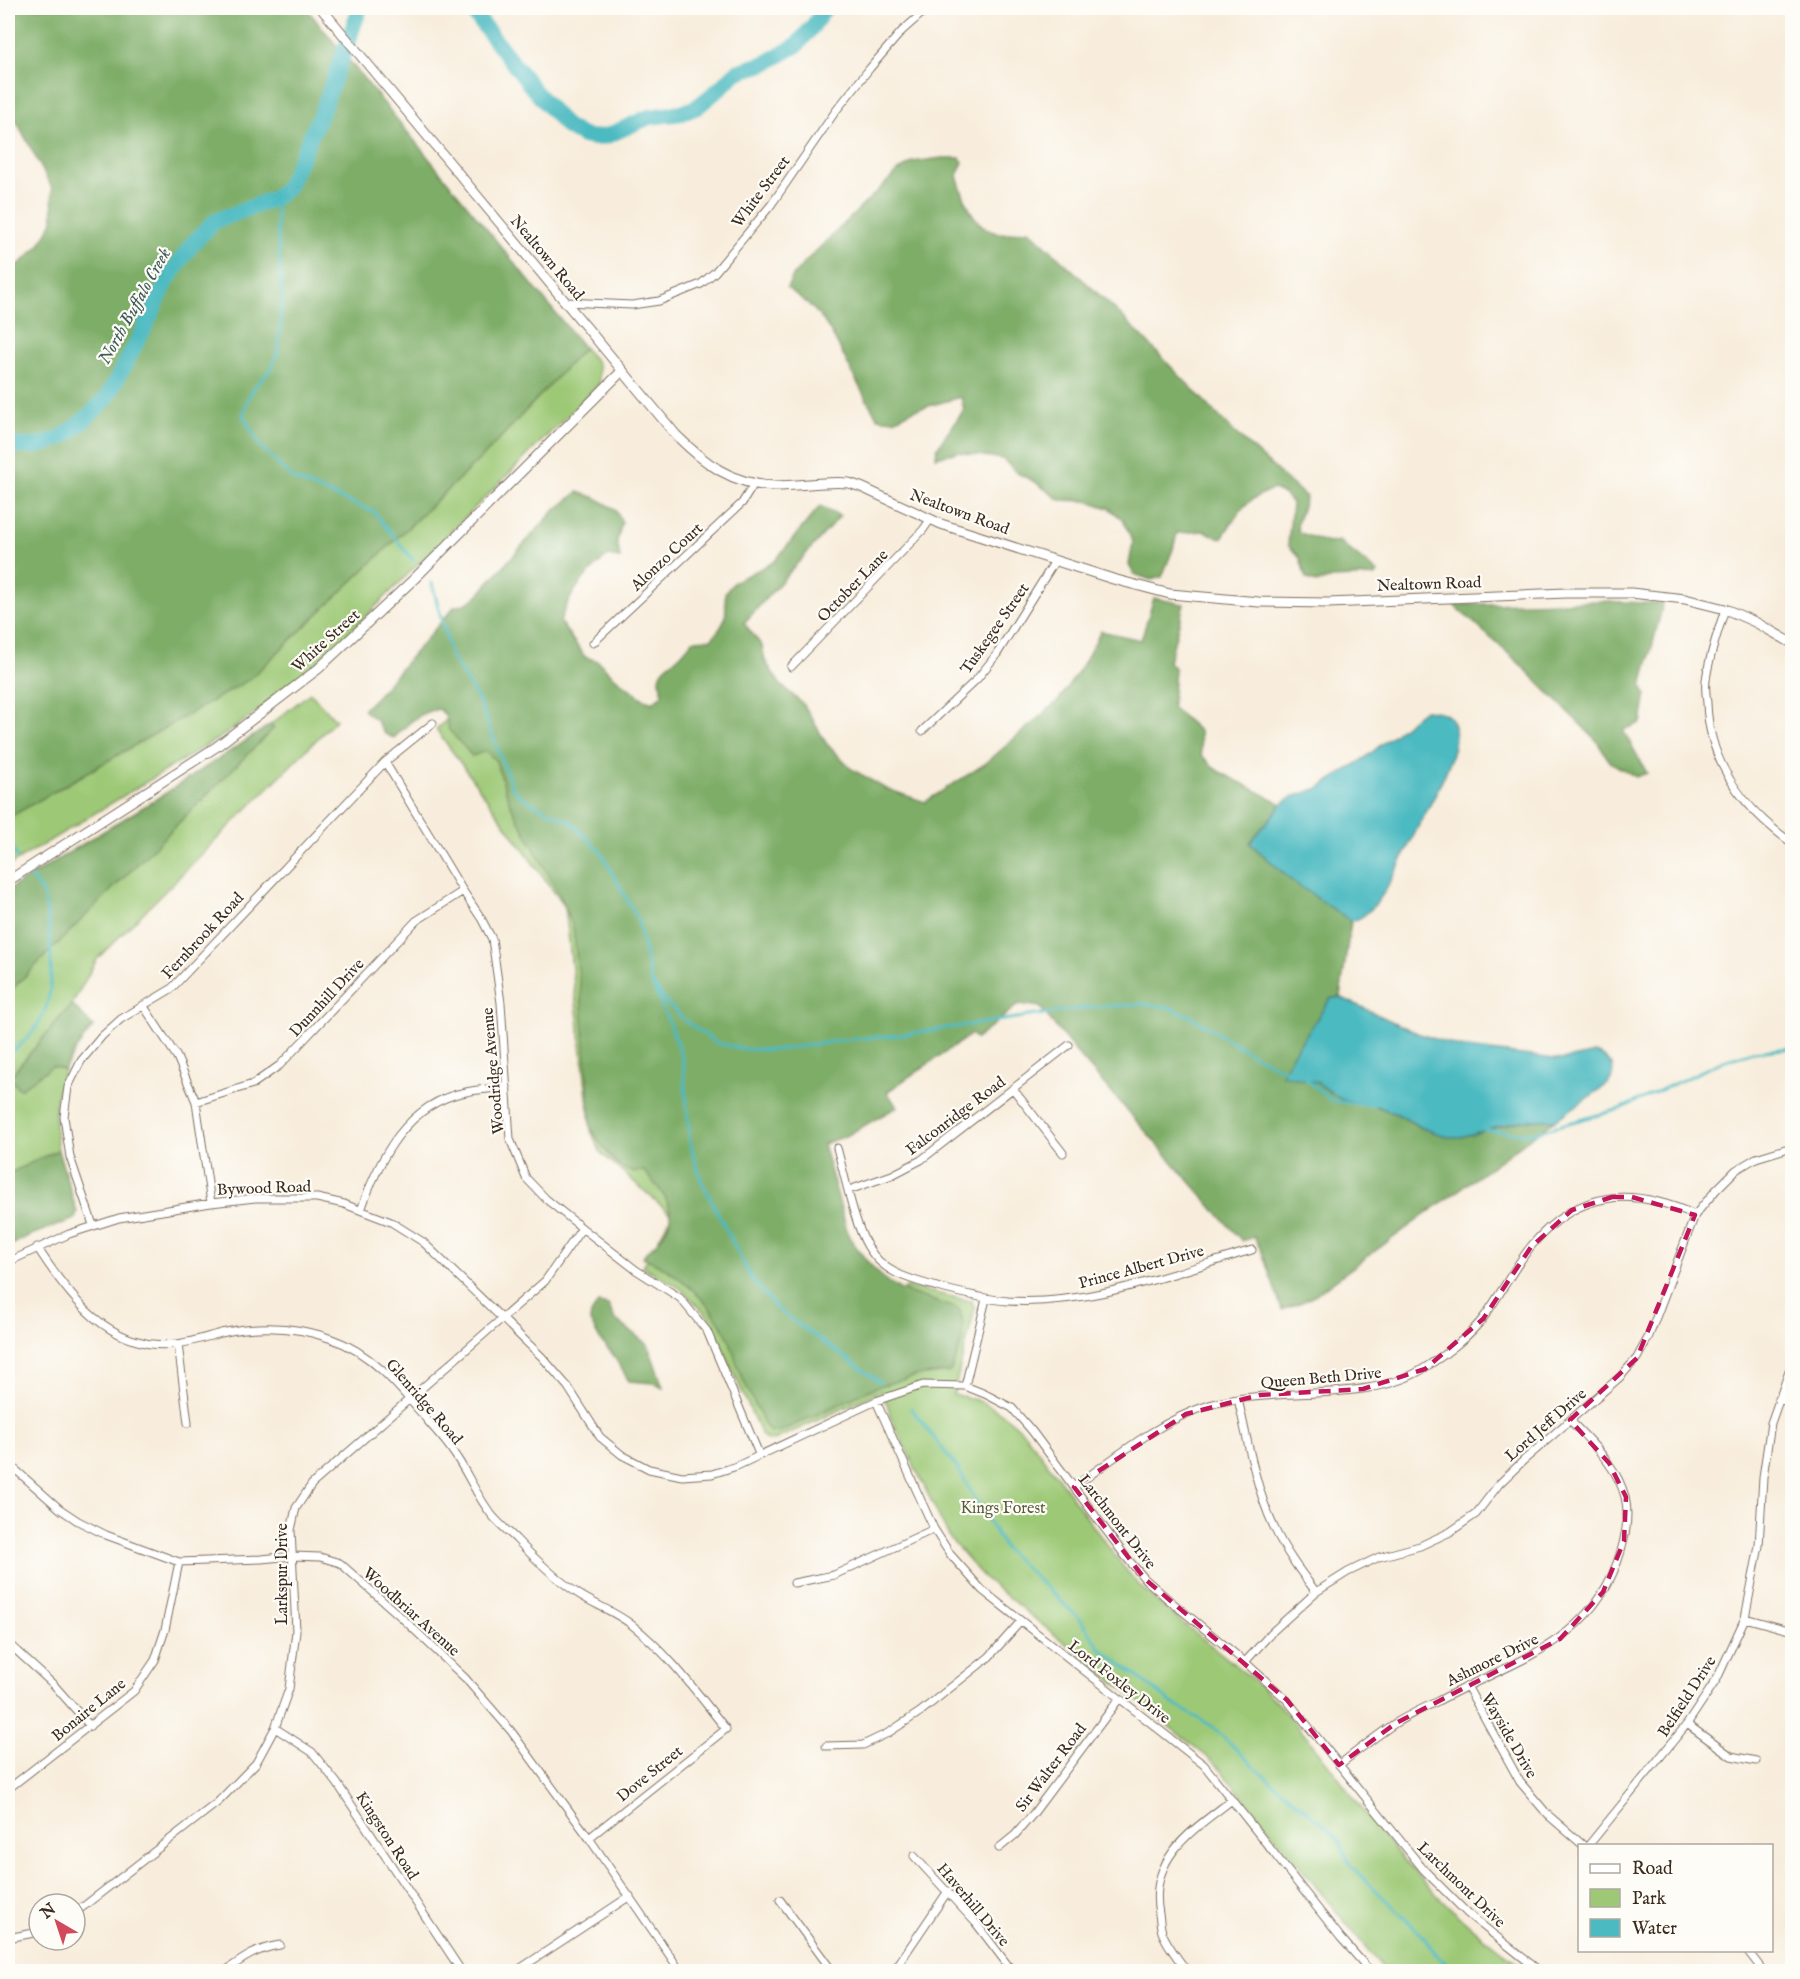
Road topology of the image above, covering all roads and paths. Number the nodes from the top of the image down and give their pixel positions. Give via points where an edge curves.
1 (321, 8) edge
2 (928, 8) edge
3 (566, 302) junction
4 (622, 371) junction
5 (754, 484) junction
6 (930, 520) junction
7 (1056, 561) junction
8 (1725, 609) junction
9 (593, 643) dead end
10 (1792, 643) edge
11 (791, 667) dead end
12 (434, 723) dead end
13 (922, 731) dead end
14 (385, 762) junction
15 (1792, 843) edge
16 (8, 880) edge
17 (463, 891) junction
18 (143, 1005) junction
19 (1069, 1045) dead end
20 (507, 1087) junction
21 (1013, 1089) junction
22 (196, 1102) junction
23 (1792, 1147) edge
24 (837, 1148) dead end
25 (1063, 1153) dead end
26 (849, 1190) junction
27 (211, 1203) junction
28 (361, 1210) junction
29 (1695, 1215) junction
30 (93, 1225) junction
31 (582, 1228) junction
32 (38, 1247) junction
33 (1252, 1250) dead end
34 (8, 1262) edge
35 (986, 1299) junction
36 (502, 1319) junction
37 (178, 1344) junction
38 (1792, 1363) edge
39 (965, 1386) junction
40 (409, 1398) junction
41 (1238, 1399) junction
42 (1778, 1399) junction
43 (876, 1401) junction
44 (1792, 1403) edge
45 (589, 1419) joint
46 (1570, 1420) junction
47 (188, 1424) dead end
48 (759, 1454) junction
49 (8, 1463) edge
50 (1074, 1487) junction
51 (934, 1529) junction
52 (293, 1556) junction
53 (179, 1562) junction
54 (794, 1583) dead end
55 (1316, 1592) junction
56 (1745, 1618) junction
57 (1021, 1621) junction
58 (1792, 1631) edge
59 (8, 1643) edge
60 (1245, 1662) junction
61 (1467, 1686) junction
62 (1119, 1699) junction
63 (1687, 1724) junction
64 (90, 1726) junction
65 (275, 1728) junction
66 (726, 1729) joint
67 (825, 1746) dead end
68 (1756, 1761) dead end
69 (1339, 1765) junction
70 (8, 1790) edge
71 (1232, 1800) junction
72 (589, 1838) junction
73 (1585, 1844) edge
74 (1587, 1844) edge
75 (999, 1848) dead end
76 (914, 1856) dead end
77 (948, 1891) junction
78 (630, 1896) junction
79 (780, 1900) dead end
80 (87, 1904) edge
81 (27, 1934) edge
82 (8, 1938) edge
83 (280, 1946) dead end
84 (1749, 1952) edge
85 (224, 1971) edge
86 (462, 1971) edge
87 (514, 1971) edge
88 (681, 1971) edge
89 (833, 1971) edge
90 (893, 1971) edge
91 (1013, 1971) edge
92 (1187, 1971) edge
93 (1371, 1971) edge
94 (1541, 1971) edge
95 (1764, 1971) edge

1 - 3 street, Nealtown Road
2 - 3 street, White Street via 870,68 771,205 701,284 659,301 632,305
3 - 4 street, Nealtown Road
4 - 5 street, Nealtown Road via 700,458 724,474
4 - 16 street, White Street via 318,669 216,747
5 - 6 street, Nealtown Road via 849,483
5 - 9 street, Alonzo Court via 742,503
6 - 7 street, Nealtown Road
6 - 11 street, October Lane
7 - 8 street, Nealtown Road via 1170,594 1209,598 1328,603 1597,592 1664,596
7 - 13 street, Tuskegee Street via 997,654
8 - 10 street, Nealtown Road
8 - 15 street via 1706,681 1713,748 1739,794 1771,828
12 - 14 street, Fernbrook Road
14 - 17 street, Woodridge Avenue
14 - 18 street, Fernbrook Road via 171,989
17 - 20 street, Woodridge Avenue via 492,939
17 - 22 street, Dunnhill Drive via 416,921 280,1065 253,1084
18 - 22 street via 177,1057
18 - 30 street, Fernbrook Road via 102,1036 81,1061 68,1088 64,1117 70,1157
19 - 21 street, Falconridge Road
20 - 28 street via 465,1092 442,1100 403,1128 383,1156
20 - 31 street, Woodridge Avenue via 510,1139 526,1178
21 - 25 street
21 - 26 street, Falconridge Road via 921,1160 884,1179
22 - 27 street
23 - 29 street, Lord Jeff Drive via 1756,1158 1736,1170
24 - 26 street, Prince Albert Drive
26 - 35 street, Prince Albert Drive via 869,1249 890,1270 898,1276
27 - 28 street, Bywood Road via 317,1198
27 - 30 street, Bywood Road
28 - 36 street, Bywood Road via 391,1222 423,1242
29 - 41 street, Queen Beth Drive via 1672,1205 1632,1197 1612,1197 1572,1210 1553,1222 1531,1247 1483,1319 1425,1369 1392,1383 1363,1389
29 - 46 street, Lord Jeff Drive via 1637,1358
30 - 32 street, Bywood Road
31 - 36 street, Larkspur Drive via 545,1281
31 - 48 street, Woodridge Avenue via 680,1298 699,1319
32 - 34 street, Bywood Road
32 - 37 street, Glenridge Road via 60,1282 102,1325 142,1343
33 - 35 street, Prince Albert Drive via 1078,1298
35 - 39 street
36 - 40 street, Larkspur Drive
36 - 45 street, Bywood Road via 562,1379
37 - 40 street, Glenridge Road via 223,1333 300,1329 335,1339 360,1352
37 - 47 street
38 - 42 street, Belfield Drive
39 - 43 street, Larchmont Drive via 923,1385
39 - 50 street, Larchmont Drive via 1012,1408
40 - 52 street, Larkspur Drive via 312,1484 296,1508 291,1530
40 - 66 street, Glenridge Road via 453,1452 490,1513 577,1594 629,1623 656,1644
41 - 50 street, Queen Beth Drive via 1210,1405 1158,1428
41 - 55 street via 1272,1523 1289,1556
42 - 44 street
42 - 56 street, Belfield Drive via 1763,1477 1760,1546
43 - 48 street, Larchmont Drive
43 - 51 street, Lord Foxley Drive
45 - 48 street, Larchmont Drive via 600,1437 622,1455 649,1469 682,1476 712,1474
46 - 55 street, Lord Jeff Drive via 1500,1484 1476,1514 1450,1532 1379,1557
46 - 61 street, Ashmore Drive via 1609,1463 1626,1497 1624,1541 1617,1566 1585,1616 1560,1639 1535,1655
49 - 53 street, Woodbriar Avenue via 78,1521
50 - 60 street, Larchmont Drive via 1145,1579
51 - 54 street via 834,1575
51 - 57 street, Lord Foxley Drive via 982,1590
52 - 53 street, Woodbriar Avenue
52 - 65 street, Larkspur Drive via 296,1631 289,1689
52 - 72 street, Woodbriar Avenue via 340,1563 436,1650 511,1731
53 - 64 street, Bonaire Lane via 155,1660 134,1691
55 - 60 street, Lord Jeff Drive
56 - 58 street
56 - 63 street, Belfield Drive via 1717,1679
57 - 62 street, Lord Foxley Drive
57 - 67 street via 989,1658 888,1733 863,1745
59 - 64 street via 54,1684
60 - 69 street, Larchmont Drive via 1287,1700
61 - 69 street, Ashmore Drive via 1396,1723
61 - 73 street, Wayside Drive via 1520,1782 1548,1815
62 - 71 street, Lord Foxley Drive via 1204,1766
62 - 75 street, Sir Walter Road via 1033,1814
63 - 68 street via 1731,1756
63 - 74 street, Belfield Drive
64 - 70 street, Bonaire Lane
65 - 80 street, Larkspur Drive via 256,1763 218,1802
65 - 86 street, Kingston Road via 312,1752 338,1783
66 - 72 street, Dove Street
69 - 94 street, Larchmont Drive via 1424,1870 1468,1914
71 - 92 street via 1170,1853 1160,1876 1156,1901 1162,1932
71 - 93 street, Lord Foxley Drive
72 - 78 street, Woodbriar Avenue
76 - 77 street, Haverhill Drive
77 - 90 street
77 - 91 street, Haverhill Drive
78 - 87 street
78 - 88 street, Woodbriar Avenue
79 - 89 street
81 - 82 street
83 - 85 street via 247,1955
84 - 95 street

